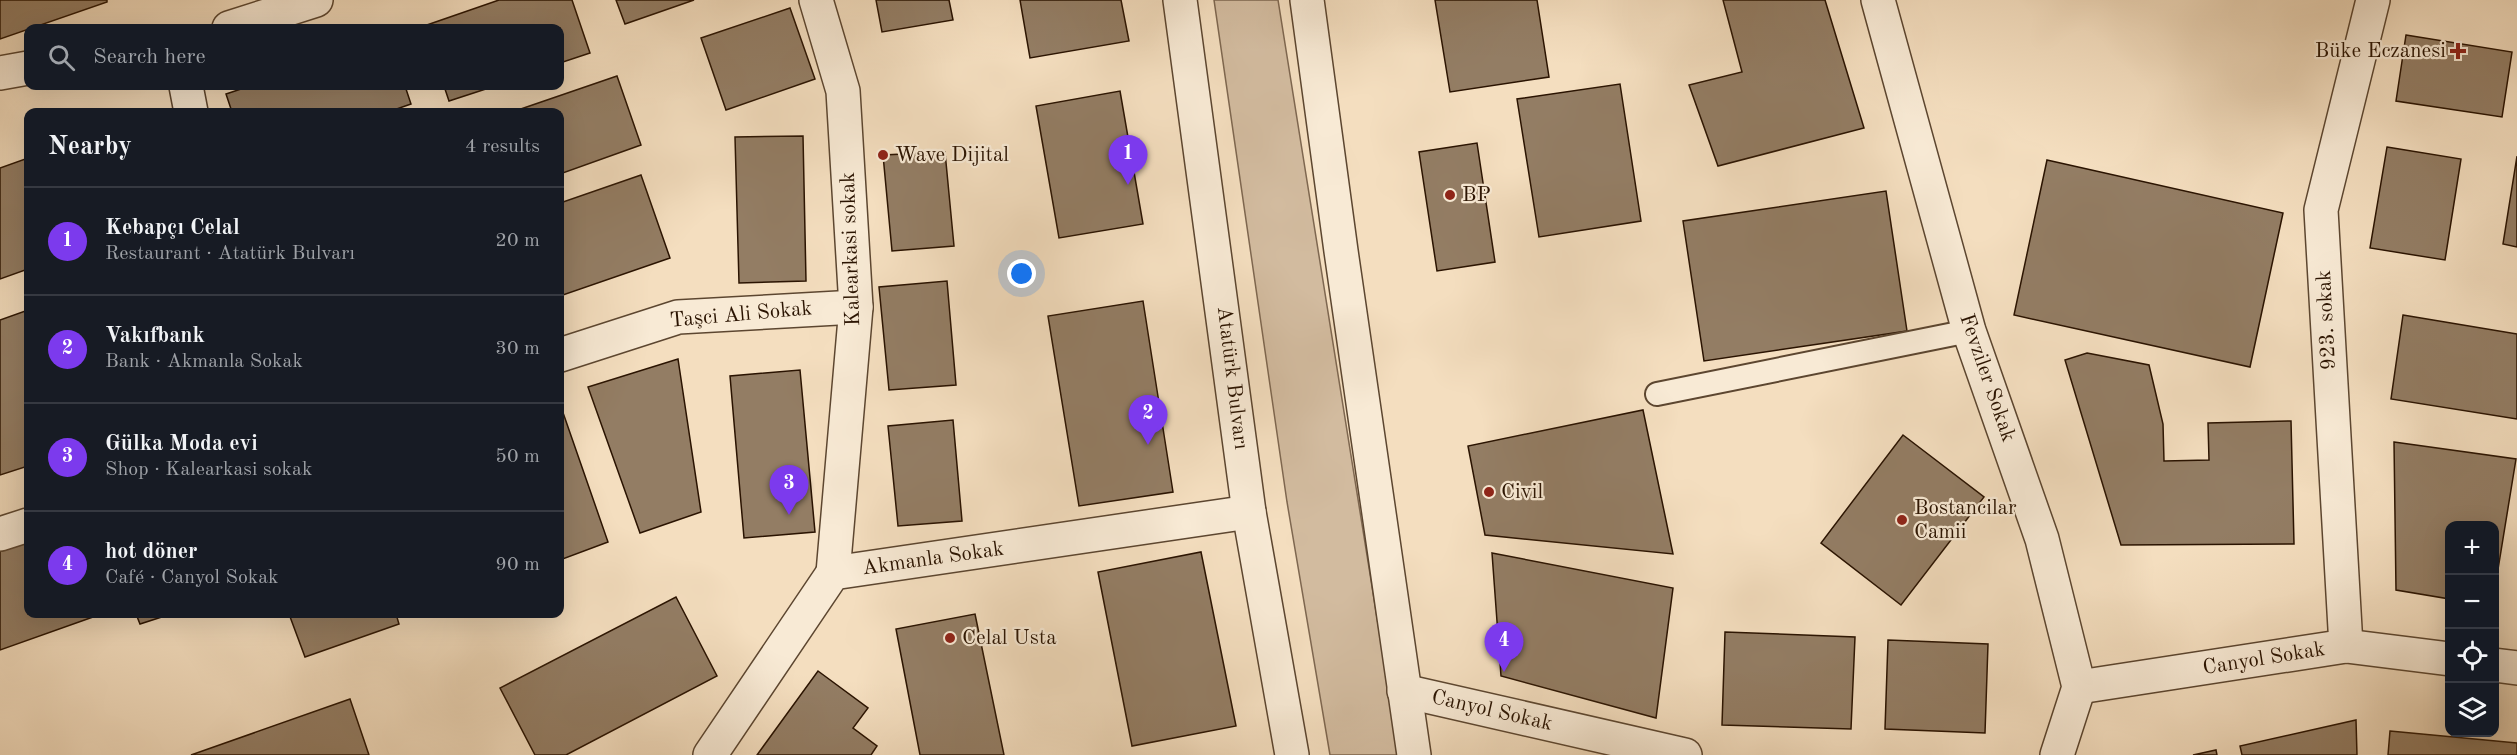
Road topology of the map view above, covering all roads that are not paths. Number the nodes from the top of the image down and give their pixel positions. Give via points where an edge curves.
1 (316, 0) edge
2 (816, 0) edge
3 (1180, 0) edge
4 (1307, 0) edge
5 (1878, 0) edge
6 (2373, 0) edge
7 (242, 24) edge
8 (24, 69) edge
9 (0, 72) edge
10 (187, 90) edge
11 (190, 108) edge
12 (856, 307) junction
13 (1969, 331) junction
14 (564, 354) edge
15 (1657, 394) dead end
16 (1249, 512) junction
17 (24, 526) edge
18 (0, 534) edge
19 (833, 573) junction
20 (2346, 646) junction
21 (2445, 658) edge
22 (2499, 666) edge
23 (2517, 668) edge
24 (2079, 687) junction
25 (1404, 691) junction
26 (710, 755) edge
27 (1292, 755) edge
28 (1414, 755) edge
29 (1685, 755) edge
30 (2057, 755) edge

1 - 7 street
2 - 12 street, Kalearkasi sokak via 843,91
3 - 16 street, Atatürk Bulvarı
4 - 25 street
5 - 13 street, Fevziler Sokak
6 - 20 street, 923. sokak via 2321,210
8 - 9 street
10 - 11 street
12 - 14 street, Taşci Ali Sokak via 678,317
12 - 19 street, Kalearkasi sokak
13 - 15 lane
13 - 24 street, Fevziler Sokak via 2042,539
16 - 19 street, Akmanla Sokak
16 - 27 street, Atatürk Bulvarı
17 - 18 street
19 - 26 street, Akmanla Sokak
20 - 21 street, Canyol Sokak
20 - 24 street, Canyol Sokak
22 - 23 street
24 - 30 street
25 - 28 street
25 - 29 street, Canyol Sokak

